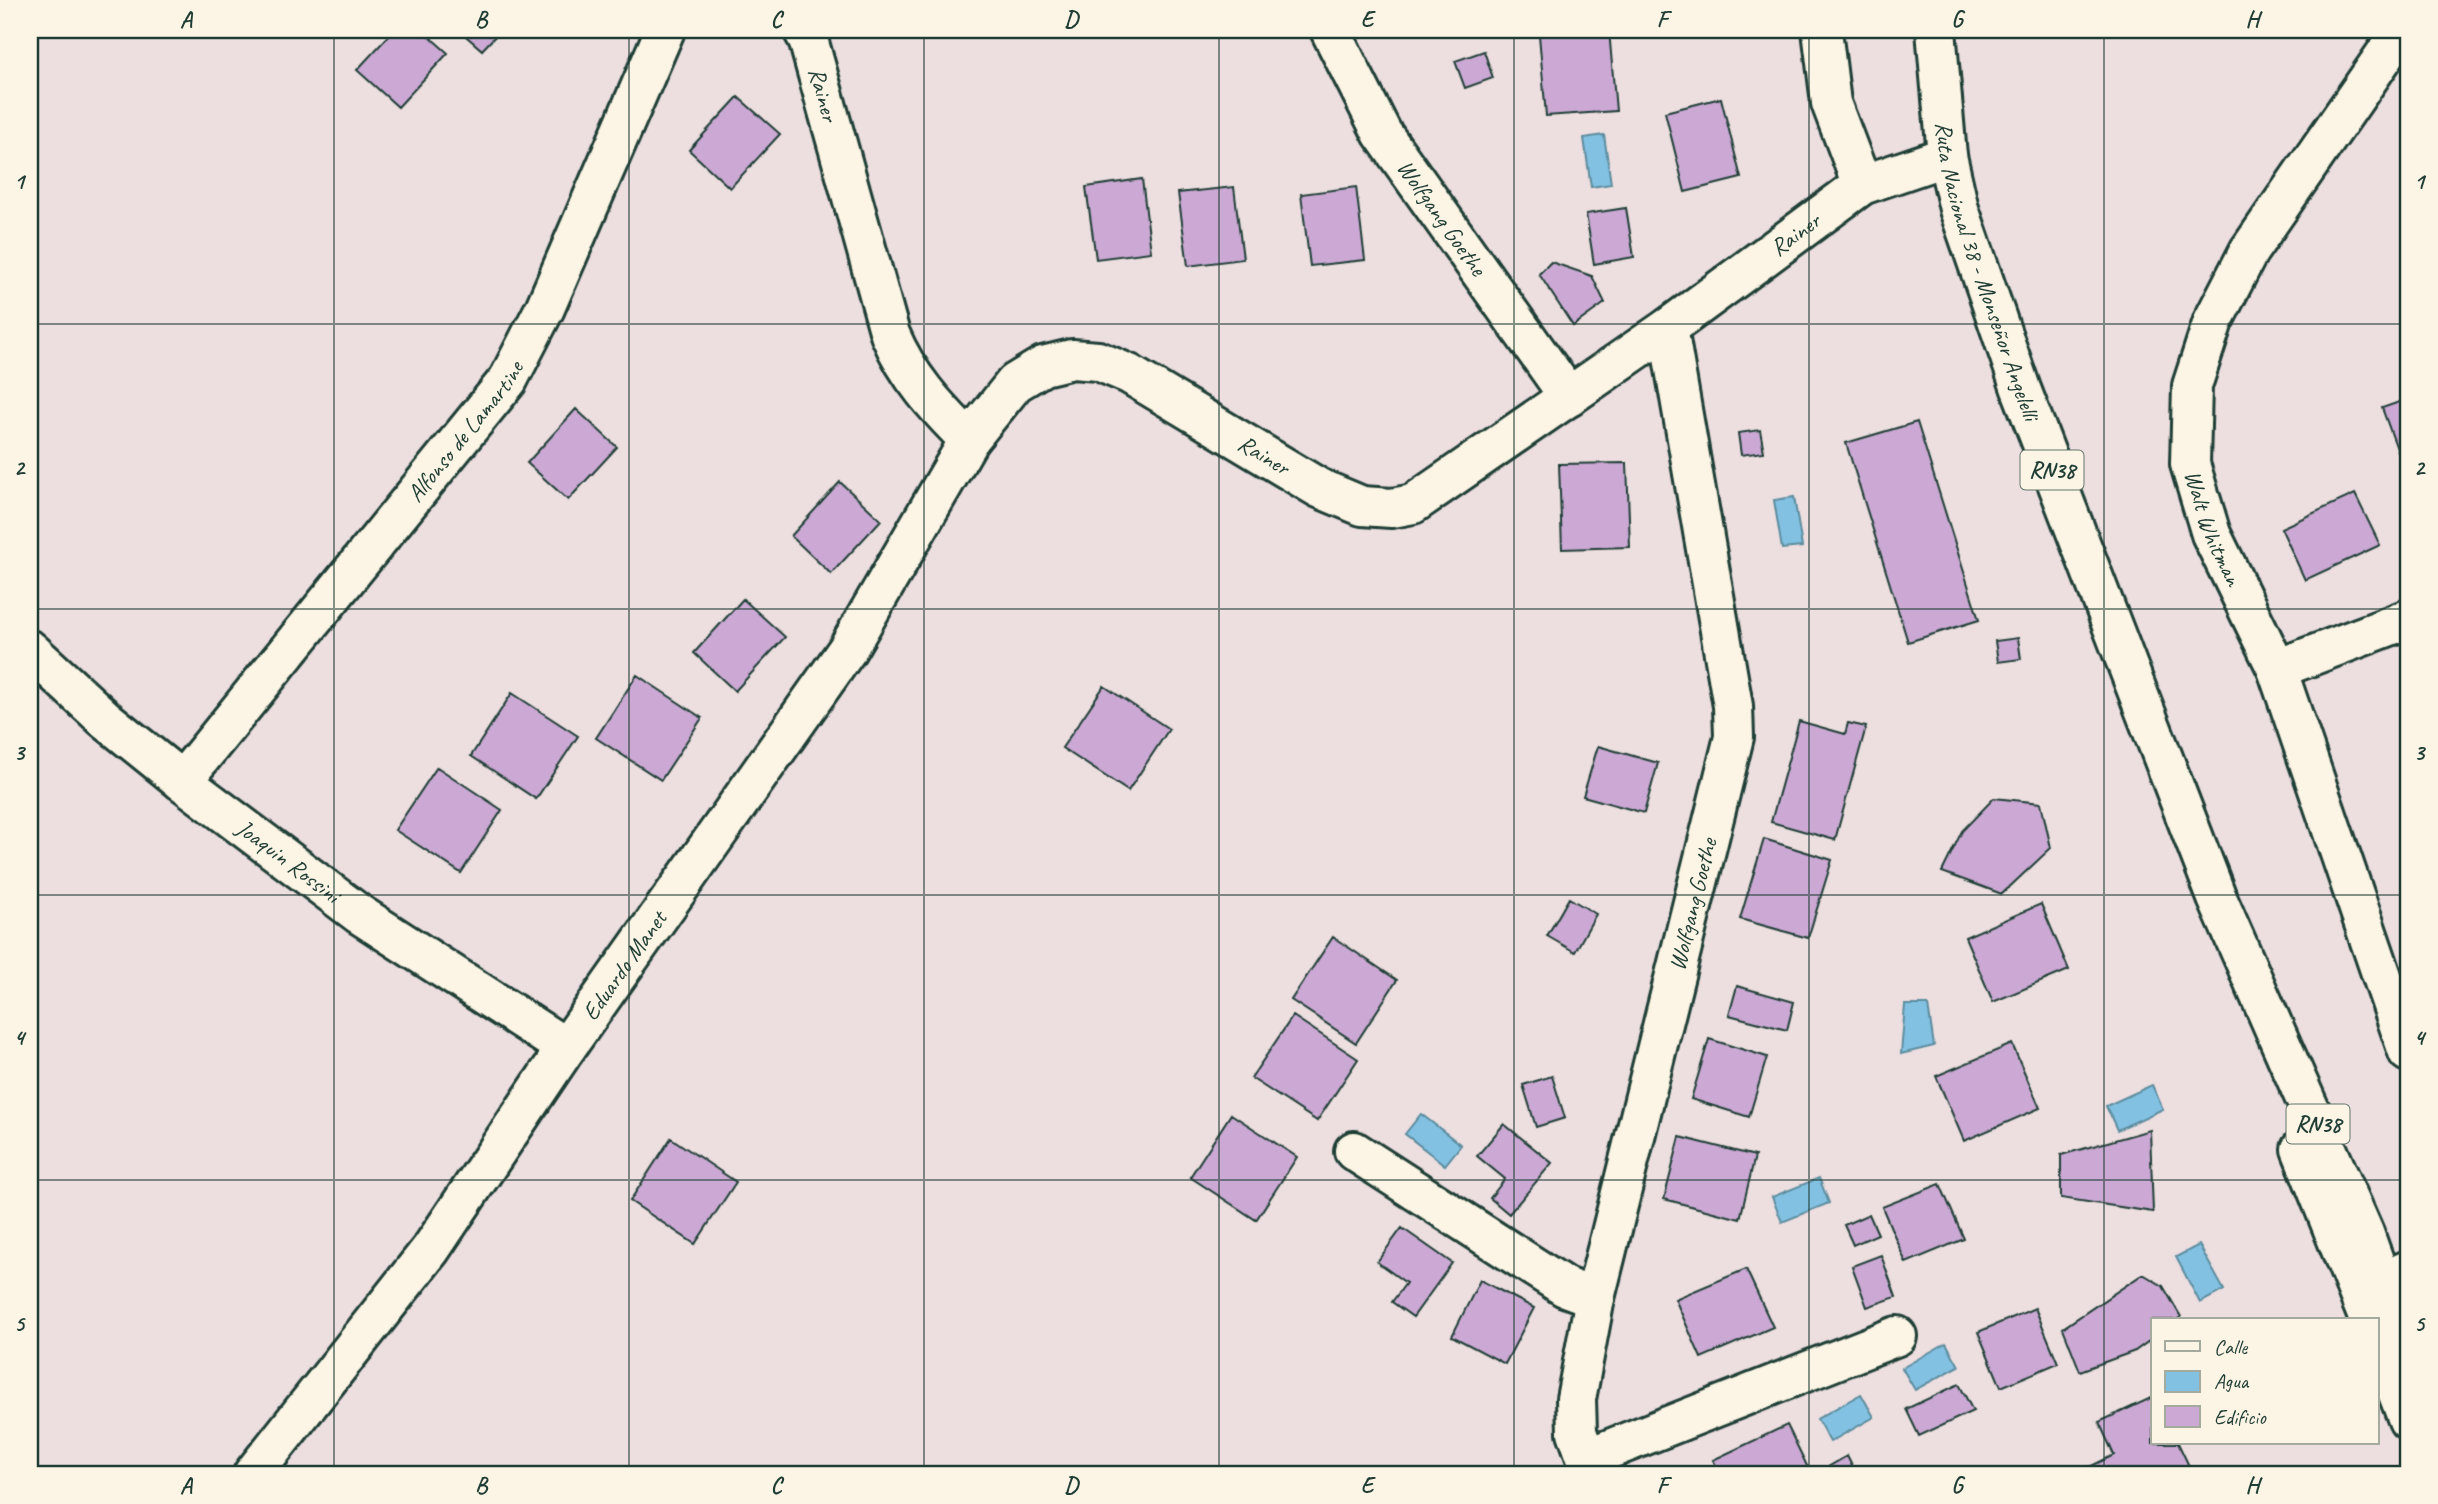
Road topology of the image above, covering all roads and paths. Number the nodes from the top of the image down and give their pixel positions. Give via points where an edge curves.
1 (665, 30) edge
2 (803, 30) edge
3 (1330, 30) edge
4 (1822, 30) edge
5 (1936, 30) edge
6 (2398, 30) edge
7 (1947, 156) junction
8 (1862, 185) junction
9 (1668, 328) junction
10 (1569, 397) junction
11 (969, 440) junction
12 (2408, 619) edge
13 (30, 650) edge
14 (2277, 669) junction
15 (182, 781) junction
16 (2217, 898) junction
17 (566, 1048) junction
18 (2408, 1052) edge
19 (1354, 1151) dead end
20 (2395, 1276) edge
21 (1595, 1298) junction
22 (2368, 1318) edge
23 (1897, 1336) dead end
24 (2378, 1342) edge
25 (2408, 1355) edge
26 (2408, 1420) edge
27 (1590, 1466) edge
28 (253, 1474) edge

1 - 15 street, Alfonso de Lamartine via 545,309 508,380
2 - 11 street, Rainer via 902,364 928,399
3 - 10 street, Wolfgang Goethe via 1382,133
4 - 8 street via 1830,103
5 - 7 street, Ruta Nacional 38 - Monseñor Angelelli / RN38
6 - 14 street, Walt Whitman via 2249,251 2213,320 2192,386 2190,464 2211,534
7 - 8 street, Rainer
7 - 16 street, Ruta Nacional 38 - Monseñor Angelelli / RN38 via 1975,258 2021,390
8 - 9 street, Rainer
9 - 10 street, Rainer
9 - 21 street, Wolfgang Goethe via 1733,706 1734,737
10 - 11 street, Rainer via 1413,505 1392,508 1363,506 1319,488 1129,374 1098,361 1072,359 1043,366 1015,383
11 - 17 street, Eduardo Manet via 847,650
12 - 14 street
13 - 15 street, Joaquin Rossini
14 - 18 street, Walt Whitman
15 - 17 street, Joaquin Rossini via 359,914
16 - 20 street, Ruta Nacional 38 - Monseñor Angelelli / RN38 via 2314,1114
16 - 22 street, Ruta Nacional 38 - Monseñor Angelelli / RN38 via 2295,1132
17 - 28 street, Eduardo Manet via 431,1249
19 - 21 street via 1565,1287
20 - 25 street, Ruta Nacional 38 - Monseñor Angelelli / RN38
21 - 27 street, Wolfgang Goethe via 1576,1399 1577,1432
23 - 27 street
24 - 26 street

